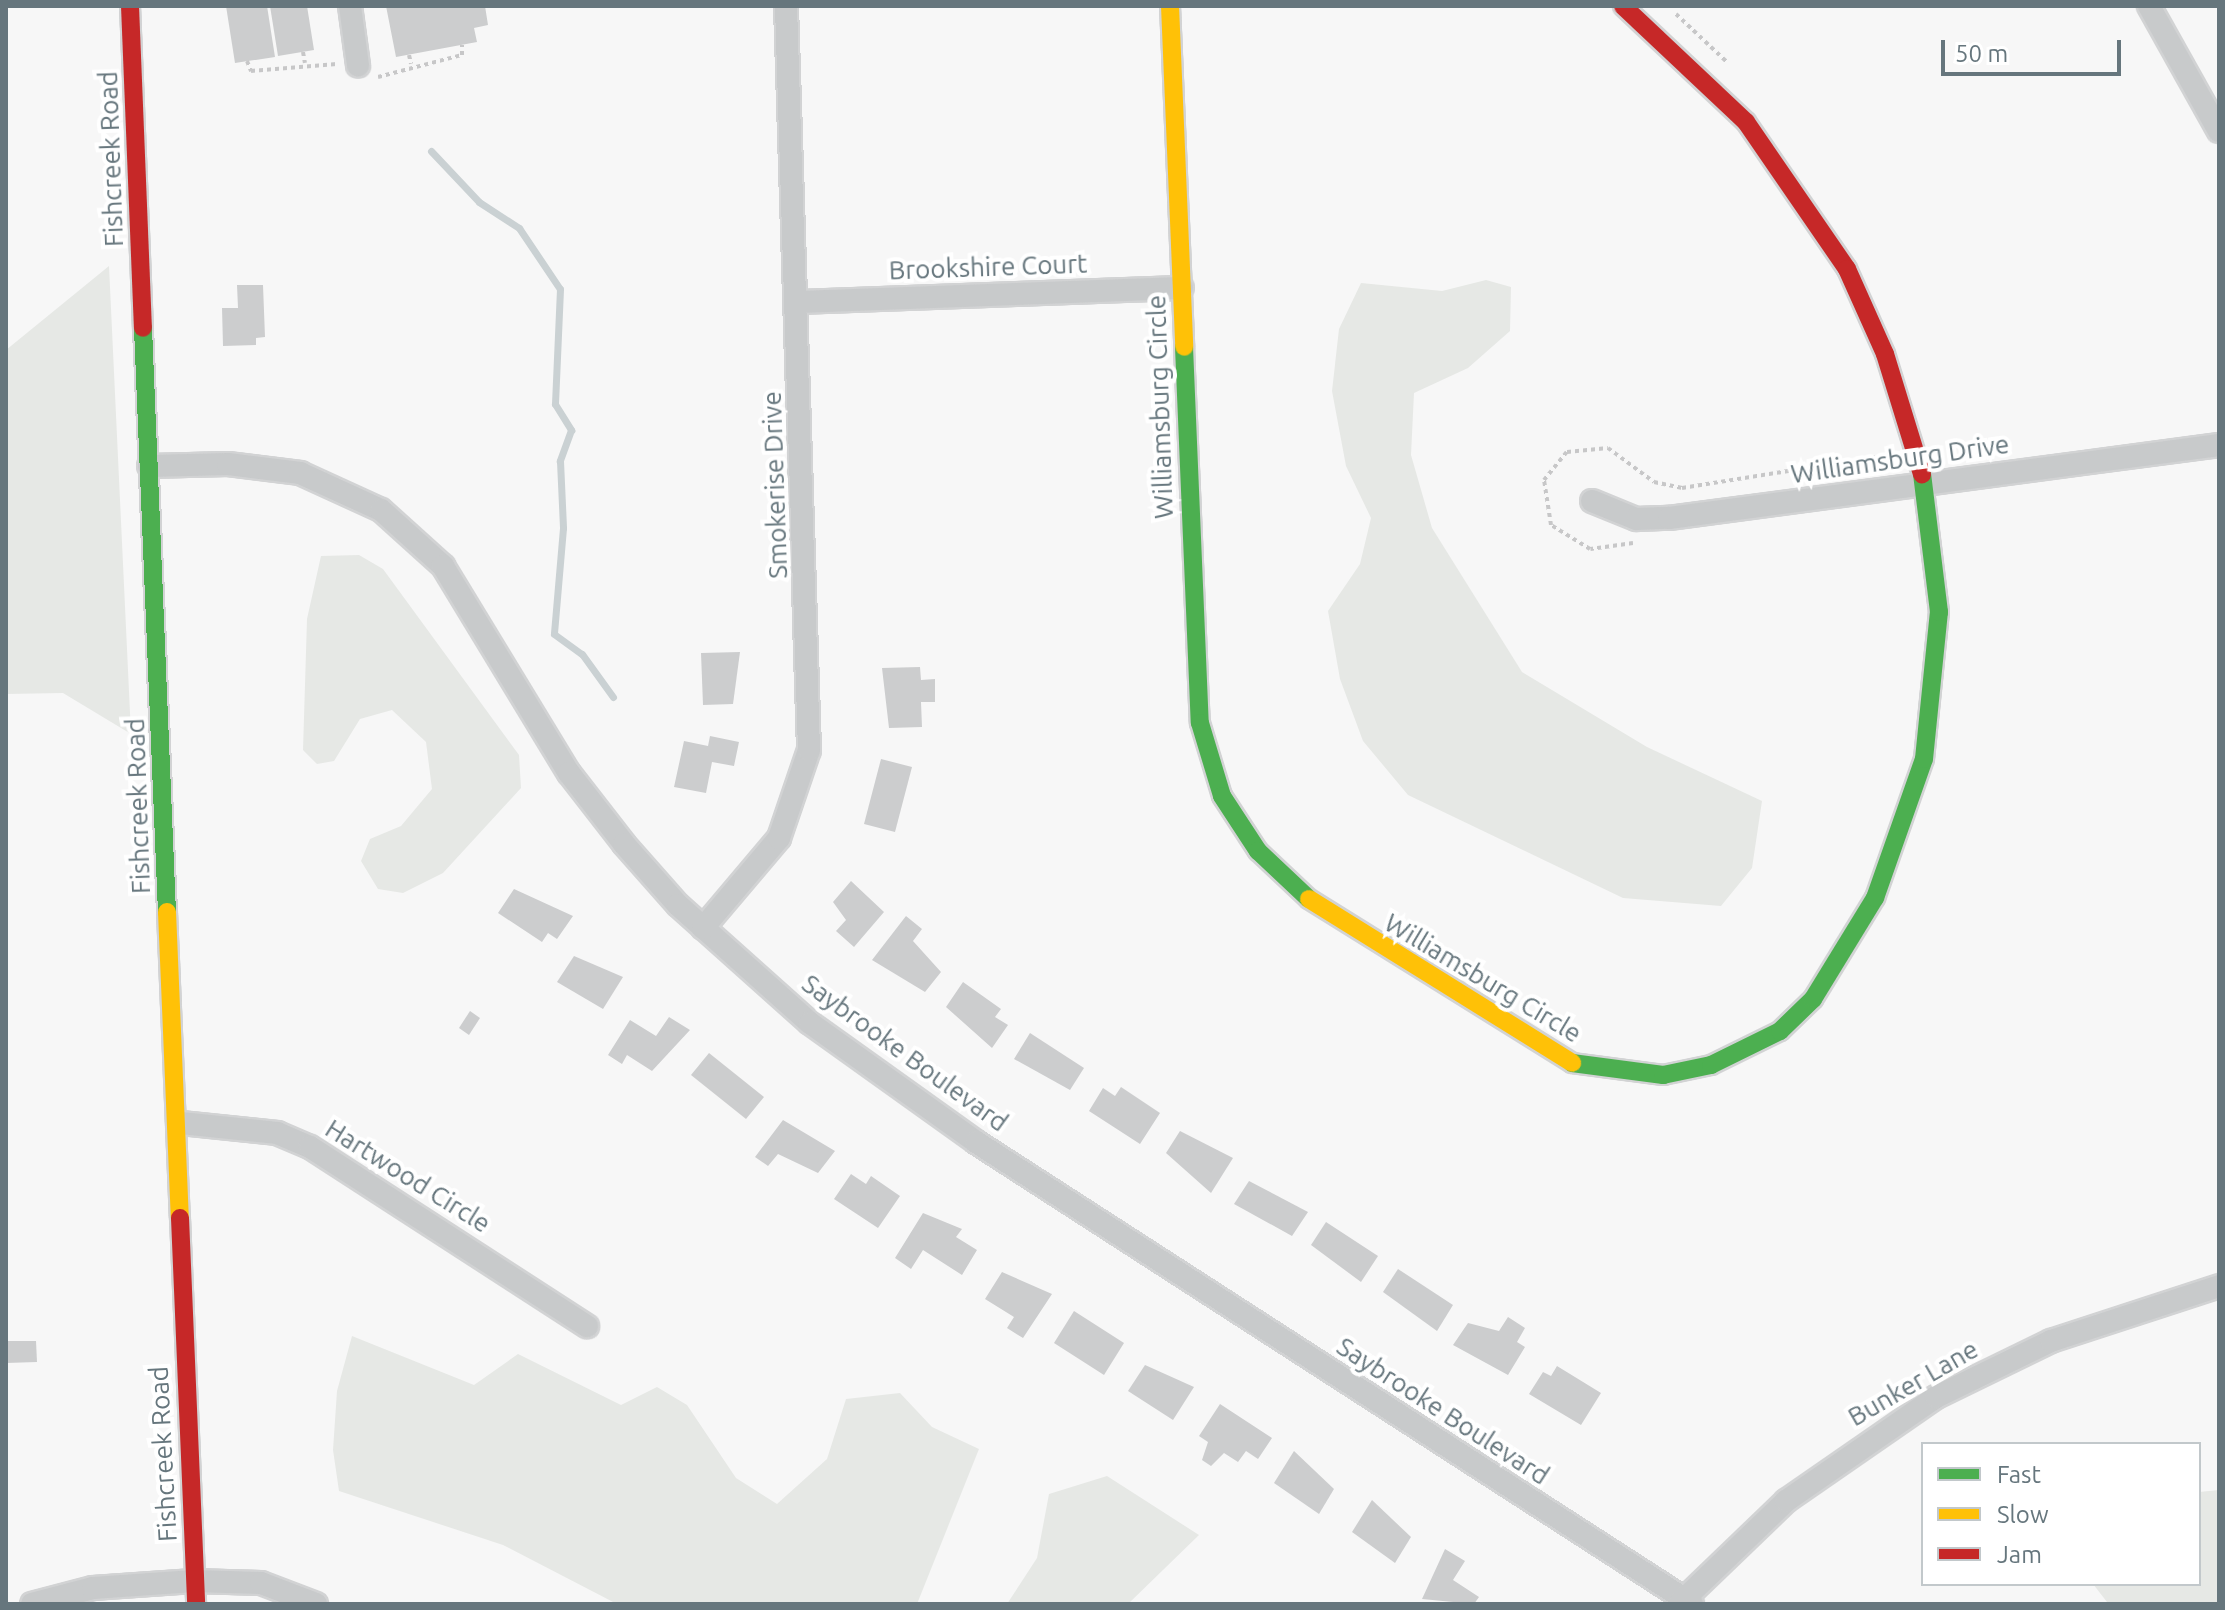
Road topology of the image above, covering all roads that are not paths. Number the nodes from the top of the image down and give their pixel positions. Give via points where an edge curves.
1 (130, 6) edge
2 (350, 6) edge
3 (786, 6) edge
4 (1170, 6) edge
5 (1623, 6) edge
6 (2149, 6) edge
7 (364, 71) road end
8 (2219, 131) edge
9 (1182, 288) junction
10 (796, 302) junction
11 (2219, 445) edge
12 (149, 466) junction
13 (1925, 484) junction
14 (1592, 501) dead end
15 (703, 928) junction
16 (181, 1123) junction
17 (2219, 1286) edge
18 (587, 1326) dead end
19 (194, 1581) junction
20 (1685, 1602) edge
21 (32, 1604) edge
22 (196, 1604) edge
23 (316, 1604) edge

1 - 12 street, Fishcreek Road
2 - 7 street
3 - 10 street, Smokerise Drive
4 - 9 street, Williamsburg Circle
5 - 13 street, Williamsburg Circle via 1720,93 1815,213 1885,354
6 - 8 street
9 - 10 street, Brookshire Court
9 - 13 street, Williamsburg Circle via 1200,723 1222,796 1258,851 1299,892 1569,1063 1663,1075 1711,1065 1780,1031 1824,984 1875,898 1924,759 1939,612
10 - 15 street, Smokerise Drive via 809,750 779,838
11 - 13 street, Williamsburg Drive
12 - 15 street, Saybrooke Boulevard via 228,464 300,473 352,492 418,538 478,617 569,773
12 - 16 street, Fishcreek Road
13 - 14 street, Williamsburg Drive via 1669,518 1636,519
15 - 20 street, Saybrooke Boulevard via 895,1088
16 - 18 street, Hartwood Circle via 277,1133 310,1147
16 - 19 street, Fishcreek Road
17 - 20 street, Bunker Lane via 2051,1341 1936,1397 1804,1487
19 - 21 street via 93,1588
19 - 22 street, Fishcreek Road
19 - 23 street via 261,1583

